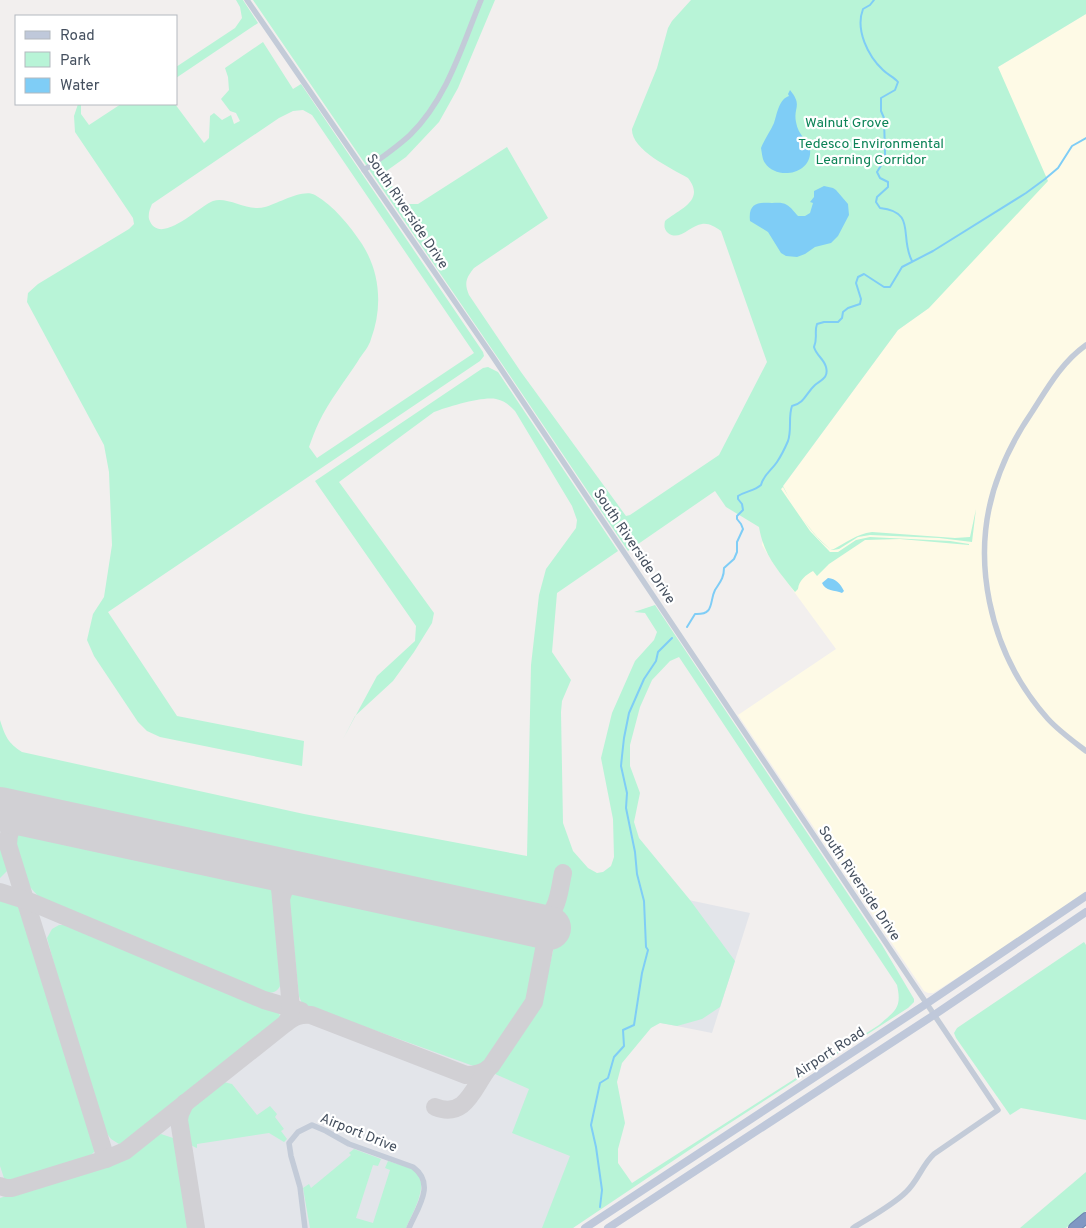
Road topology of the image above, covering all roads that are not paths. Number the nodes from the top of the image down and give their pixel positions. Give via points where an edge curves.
1 (247, 0) edge
2 (481, 0) edge
3 (364, 170) junction
4 (1086, 345) edge
5 (1086, 751) edge
6 (1086, 896) edge
7 (1086, 912) edge
8 (926, 1004) junction
9 (934, 1015) junction
10 (1086, 1218) edge
11 (305, 1228) edge
12 (409, 1228) edge
13 (585, 1228) edge
14 (608, 1228) edge
15 (853, 1228) edge
16 (1074, 1228) edge

1 - 3 street, South Riverside Drive
2 - 3 street via 447,81 429,112 400,143
3 - 8 street, South Riverside Drive
4 - 5 street via 1057,373 1006,456 990,505 984,550 994,624 1008,660 1049,720
6 - 8 main road, Airport Road
7 - 9 main road, Airport Road
8 - 9 street, South Riverside Drive
8 - 13 main road, Airport Road
9 - 14 main road, Airport Road
9 - 15 street, South Riverside Drive via 998,1110 926,1161 906,1193
10 - 16 highway
11 - 12 street, Airport Drive via 290,1143 298,1132 312,1125 349,1144 413,1167 420,1173 425,1189

